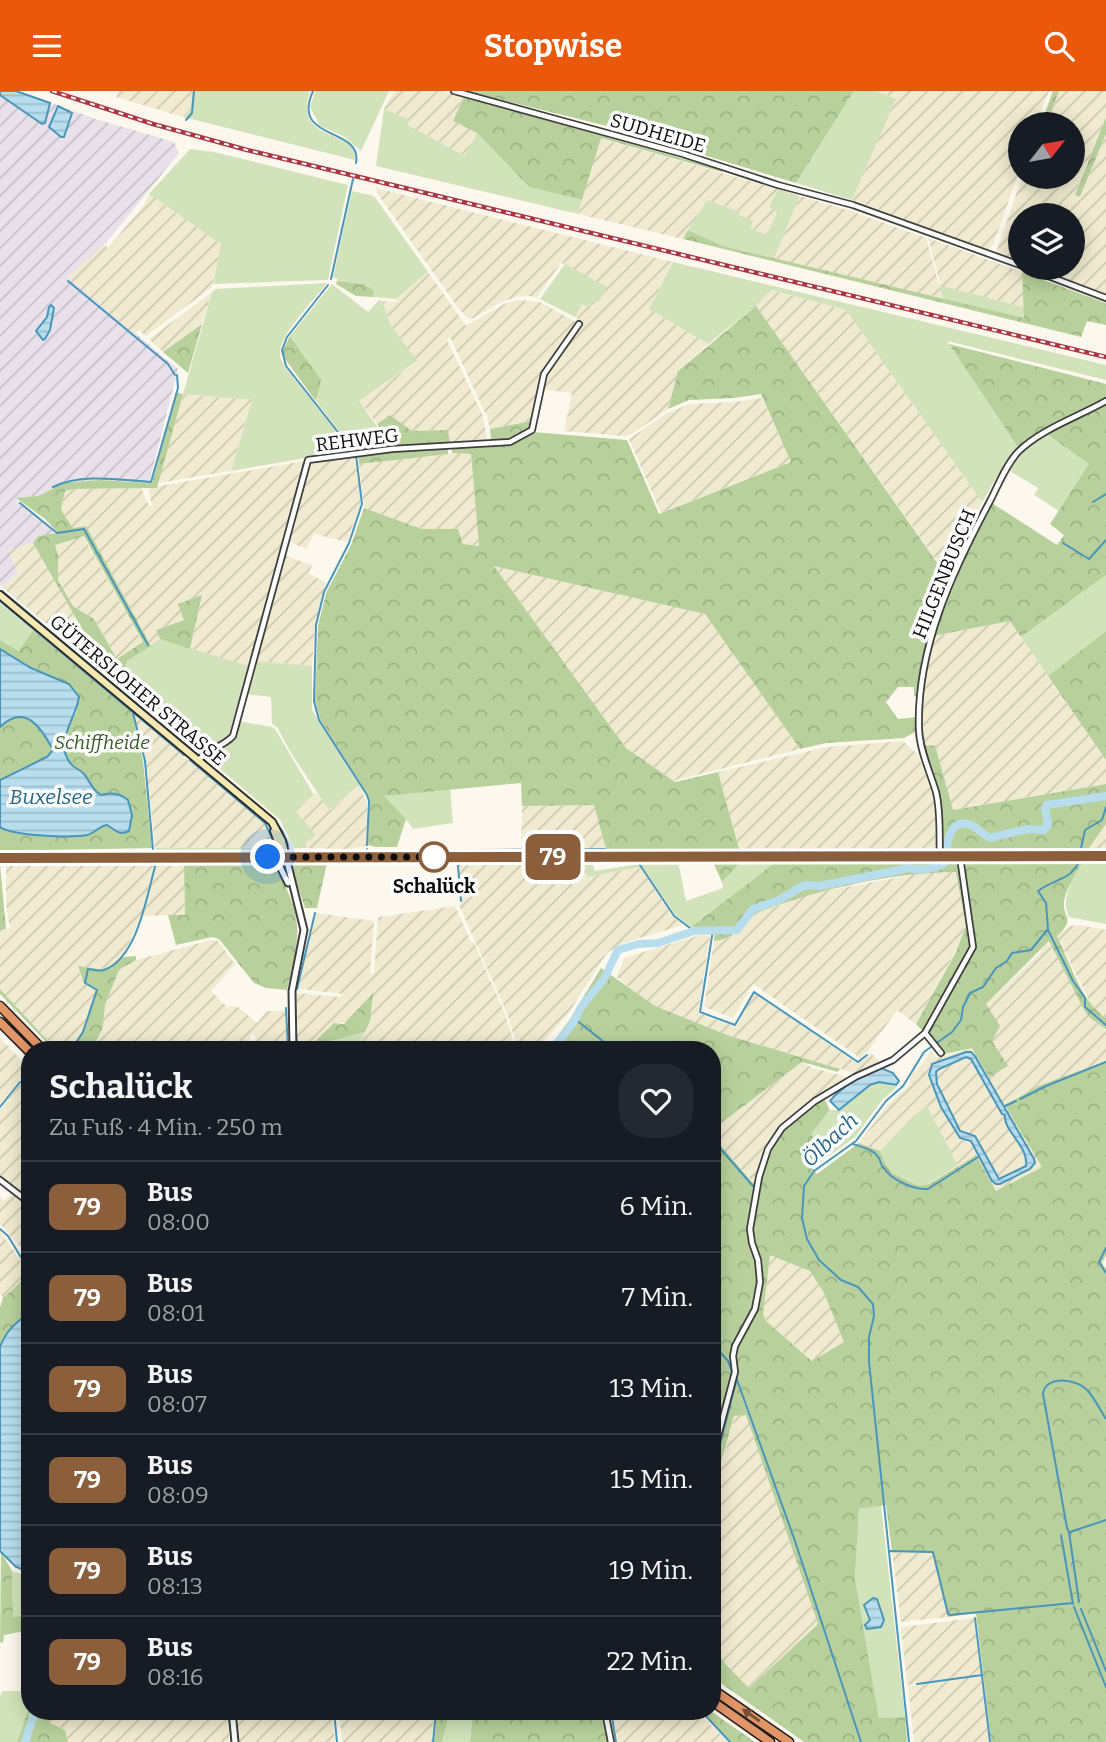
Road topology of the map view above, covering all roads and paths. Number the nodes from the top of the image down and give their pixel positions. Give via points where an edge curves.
1 (454, 91) edge
2 (1008, 261) edge
3 (1059, 280) edge
4 (1106, 298) edge
5 (579, 324) dead end
6 (1106, 401) edge
7 (0, 595) edge
8 (198, 761) junction
9 (941, 856) junction
10 (956, 856) junction
11 (1106, 856) edge
12 (282, 857) junction
13 (0, 858) edge
14 (0, 1006) edge
15 (0, 1022) edge
16 (925, 1033) junction
17 (34, 1041) edge
18 (293, 1041) edge
19 (21, 1043) edge
20 (942, 1053) dead end
21 (0, 1180) edge
22 (21, 1196) edge
23 (721, 1425) edge
24 (721, 1695) edge
25 (721, 1707) edge
26 (233, 1720) edge
27 (607, 1720) edge
28 (235, 1742) edge
29 (611, 1742) edge
30 (770, 1742) edge
31 (789, 1742) edge

1 - 2 street, SUDHEIDE via 853,205
3 - 4 street
5 - 8 street, REHWEG via 544,374 528,433 510,442 354,452 308,460 233,736
6 - 9 street, HILGENBUSCH via 1031,442 1009,463 948,591 925,661 919,709 922,745 937,795
7 - 8 main road, GÜTERSLOHER STRASSE
8 - 12 main road, GÜTERSLOHER STRASSE via 272,822
9 - 10 main road
9 - 12 main road
10 - 11 main road
10 - 16 street via 973,947
12 - 13 main road
12 - 18 street via 304,930 292,992
14 - 17 highway
15 - 19 highway
16 - 20 street
16 - 23 street via 893,1060 815,1101 782,1128 768,1149 750,1229 760,1282 755,1309 735,1346 735,1371
21 - 22 street
31 -> 24 highway
25 - 30 highway
26 - 28 street
27 - 29 street

